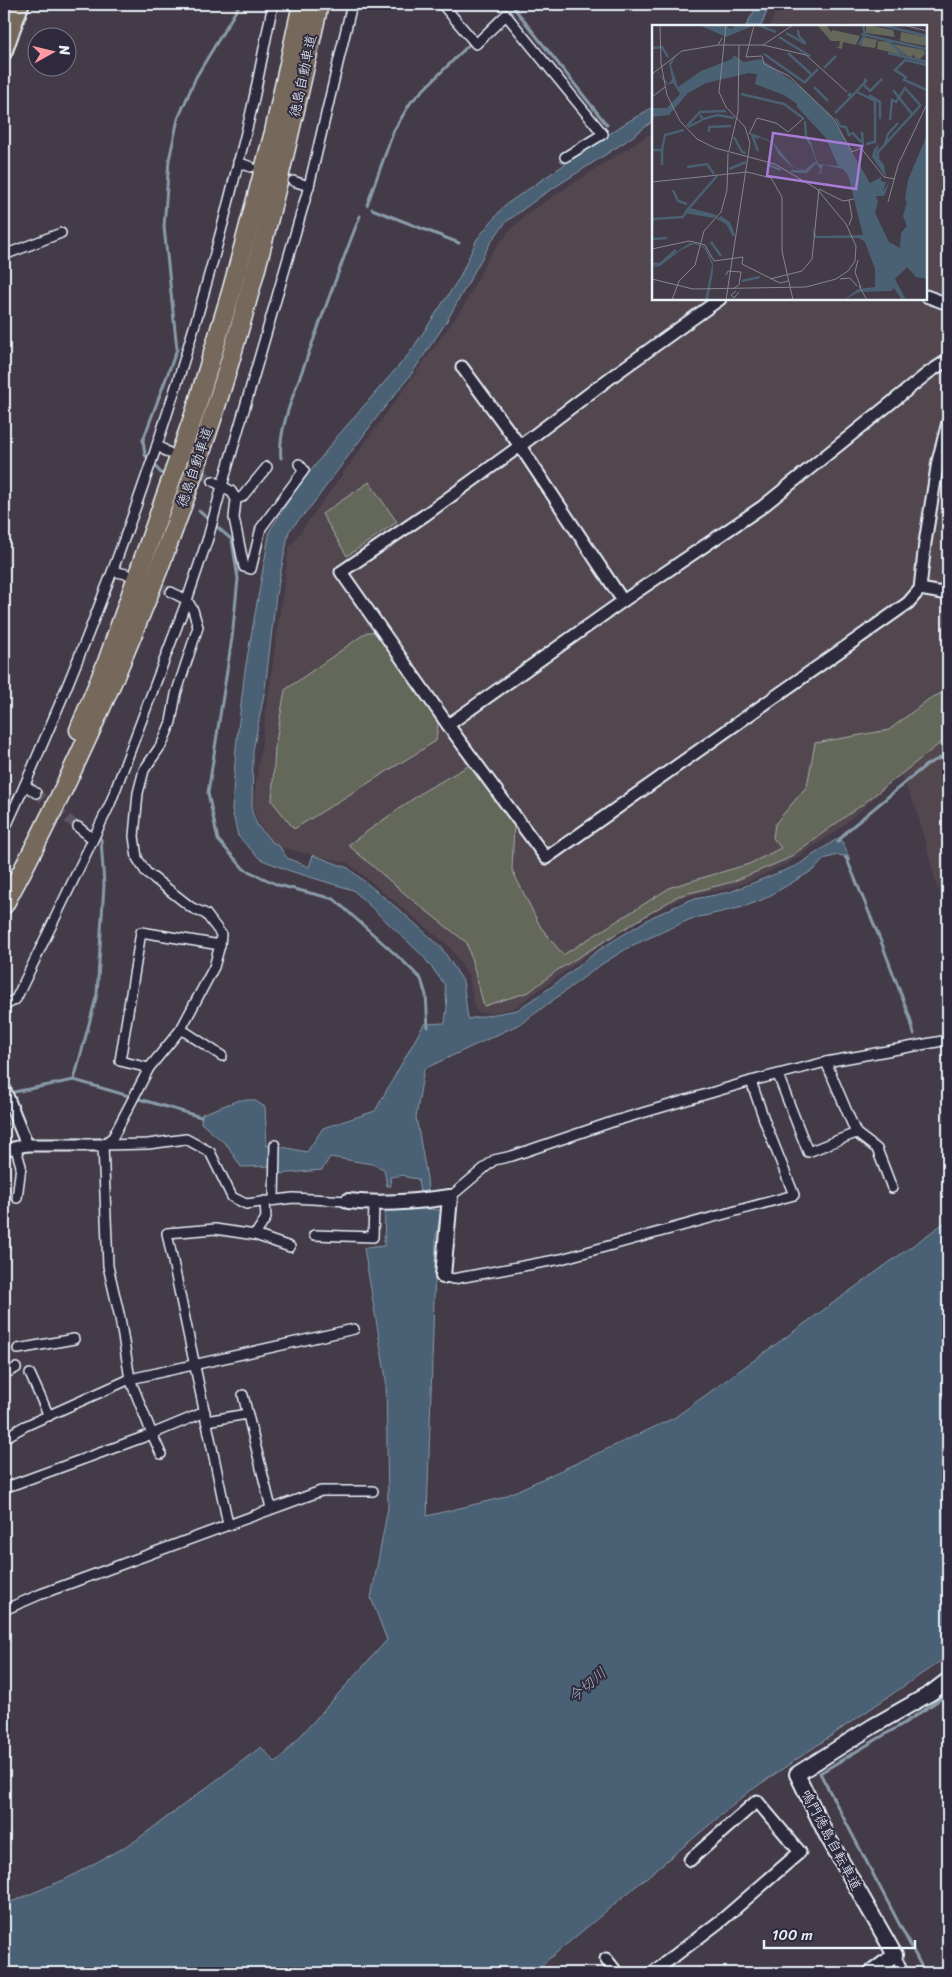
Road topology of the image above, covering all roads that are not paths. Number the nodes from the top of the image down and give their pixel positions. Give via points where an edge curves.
1 (21, 4) edge
2 (273, 4) edge
3 (302, 4) edge
4 (319, 4) edge
5 (352, 4) edge
6 (442, 4) edge
7 (4, 52) edge
8 (564, 156) dead end
9 (238, 162) junction
10 (251, 167) dead end
11 (293, 181) dead end
12 (309, 186) junction
13 (61, 233) dead end
14 (4, 255) edge
15 (927, 296) edge
16 (719, 300) edge
17 (948, 304) edge
18 (948, 360) edge
19 (462, 367) dead end
20 (948, 422) edge
21 (157, 445) junction
22 (520, 446) junction
23 (169, 453) dead end
24 (299, 464) dead end
25 (267, 467) dead end
26 (213, 481) tunnel mouth
27 (221, 490) junction
28 (236, 499) junction
29 (113, 570) junction
30 (126, 574) dead end
31 (920, 589) junction
32 (171, 592) tunnel mouth
33 (948, 594) edge
34 (187, 600) junction
35 (623, 601) junction
36 (448, 725) junction
37 (25, 785) junction
38 (36, 793) tunnel mouth
39 (78, 827) tunnel mouth
40 (4, 831) edge
41 (93, 839) junction
42 (4, 897) edge
43 (4, 906) edge
44 (220, 944) junction
45 (4, 1006) edge
46 (181, 1029) junction
47 (948, 1040) edge
48 (222, 1056) dead end
49 (826, 1062) junction
50 (149, 1068) junction
51 (778, 1074) junction
52 (751, 1081) junction
53 (5, 1092) edge
54 (856, 1133) junction
55 (274, 1145) dead end
56 (103, 1146) junction
57 (22, 1147) junction
58 (4, 1150) edge
59 (892, 1188) dead end
60 (450, 1197) junction
61 (17, 1198) dead end
62 (269, 1200) junction
63 (348, 1201) joint
64 (374, 1204) junction
65 (314, 1235) dead end
66 (255, 1236) junction
67 (290, 1247) dead end
68 (443, 1276) joint
69 (354, 1329) dead end
70 (74, 1340) dead end
71 (18, 1349) dead end
72 (195, 1365) junction
73 (16, 1368) dead end
74 (4, 1374) edge
75 (30, 1374) dead end
76 (130, 1379) junction
77 (243, 1395) dead end
78 (247, 1414) junction
79 (49, 1416) junction
80 (206, 1417) junction
81 (152, 1434) junction
82 (4, 1436) edge
83 (161, 1454) dead end
84 (4, 1488) edge
85 (373, 1491) dead end
86 (272, 1508) junction
87 (228, 1524) junction
88 (4, 1610) edge
89 (948, 1680) edge
90 (690, 1860) dead end
91 (895, 1955) junction
92 (606, 1959) dead end
93 (617, 1973) edge
94 (652, 1973) edge
95 (871, 1973) edge
96 (904, 1973) edge

1 - 7 main road
2 - 9 street
3 - 42 highway, 徳島自動車道 via 271,141 195,412 107,662
4 - 43 highway, 徳島自動車道 via 290,136 248,295 212,418 171,537 116,675
5 - 12 street
6 - 8 street via 476,44 506,15 603,134
9 - 10 street
9 - 21 street via 198,316
11 - 12 street
12 - 27 street
13 - 14 street
15 - 17 street
16 - 22 street
18 - 35 street via 762,507
19 - 22 street
20 - 31 street via 938,461
21 - 23 street
21 - 29 street
22 - 35 street
22 - 36 street via 340,572
24 - 28 street via 304,470 261,528 251,569 244,568 234,518
25 - 28 street via 242,497
26 - 27 street
27 - 28 street via 231,491
27 - 34 street
29 - 30 street
29 - 37 street
31 - 33 street
31 - 36 street via 908,603 546,858
32 - 34 street
34 - 41 street via 110,804
34 - 44 street via 198,627 176,694 171,722 162,744 144,770 134,836 137,858 146,872 192,908 206,914 220,934
35 - 36 street
37 - 38 street
37 - 40 street
39 - 41 street
41 - 45 street via 16,999
44 - 46 street via 214,968
44 - 50 street via 141,932 120,1061
46 - 48 street
46 - 50 street
47 - 49 street
49 - 51 street
49 - 54 street
50 - 56 street via 113,1137
51 - 52 street
51 - 54 street via 808,1152
52 - 60 street via 494,1160
52 - 68 street via 794,1195 561,1259 453,1280
53 - 57 street
54 - 59 street via 877,1149
55 - 62 street via 274,1175
56 - 57 street
56 - 62 street via 186,1139 210,1152 232,1197 246,1204
56 - 76 street via 108,1266
57 - 58 street
57 - 61 street
60 - 64 main road
60 - 68 main road
62 - 63 street
62 - 66 street via 266,1218
63 - 64 main road
64 - 65 street via 373,1237
66 - 67 street
66 - 72 street via 215,1229 168,1233
69 - 72 street
70 - 71 street
72 - 76 street
72 - 80 street
73 - 74 street
75 - 79 street
76 - 79 street
76 - 81 street
77 - 78 street
78 - 80 street
78 - 86 street
79 - 82 street
80 - 81 street
80 - 87 street
81 - 83 street
81 - 84 street
85 - 86 street via 321,1491
86 - 87 street
87 - 88 street
89 - 91 main road, 鳴門徳島自転車道 via 798,1774 826,1834
90 - 94 street via 757,1801 800,1852 724,1919
91 - 95 main road
91 - 96 street
92 - 93 street

